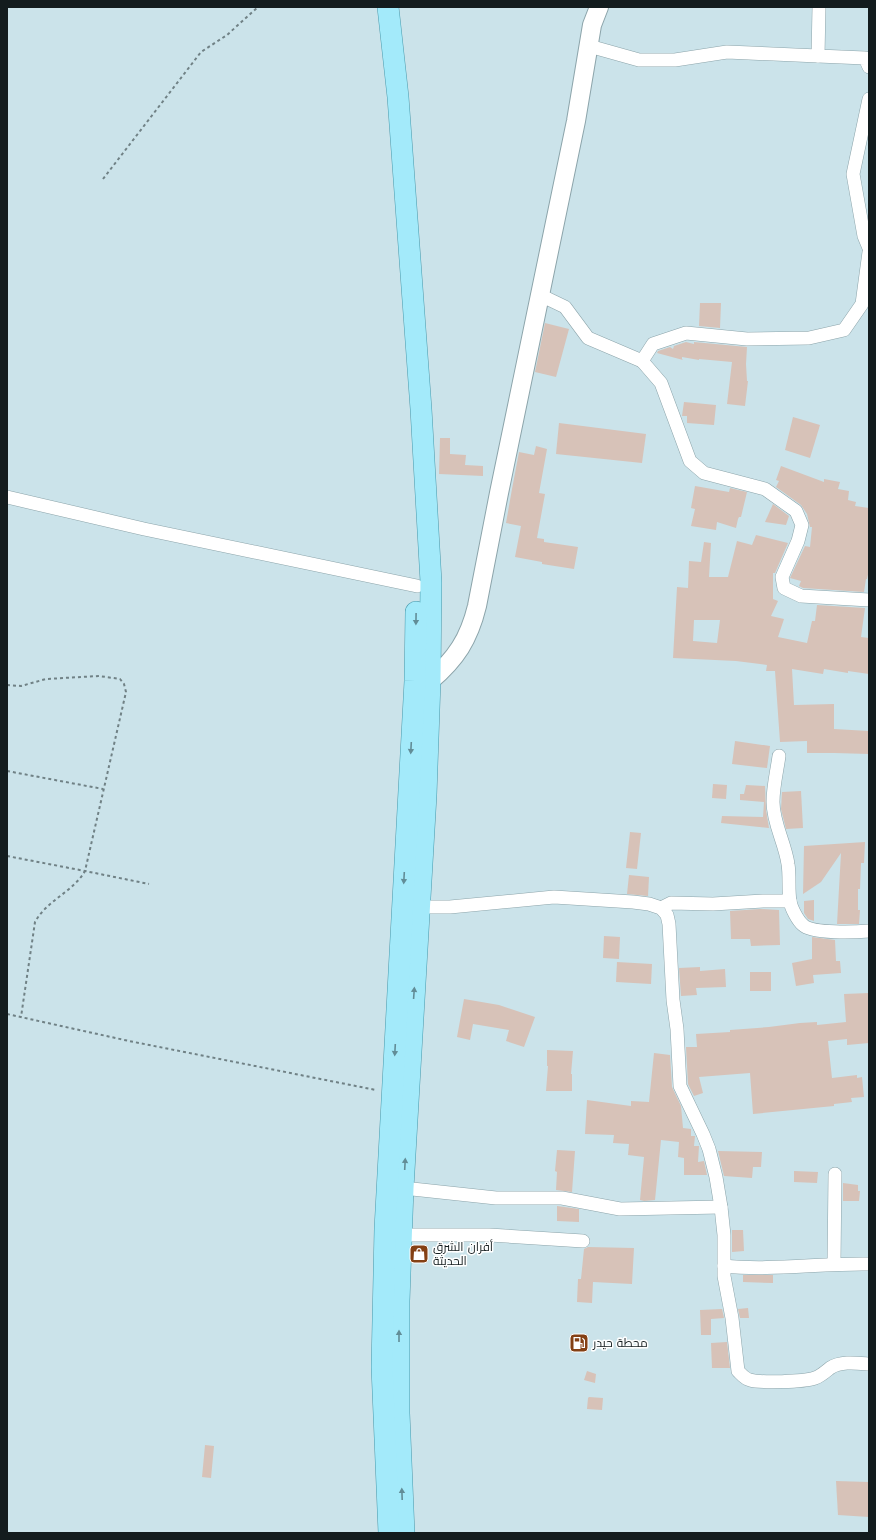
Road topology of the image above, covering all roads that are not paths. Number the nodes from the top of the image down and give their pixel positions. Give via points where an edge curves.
1 (377, 7) edge
2 (388, 7) edge
3 (599, 7) edge
4 (819, 7) edge
5 (589, 46) junction
6 (818, 56) junction
7 (869, 67) edge
8 (869, 98) edge
9 (869, 248) edge
10 (869, 252) edge
11 (540, 294) junction
12 (642, 361) junction
13 (7, 497) edge
14 (416, 586) junction
15 (869, 600) edge
16 (422, 681) junction
17 (780, 756) dead end
18 (790, 901) junction
19 (420, 907) junction
20 (661, 908) junction
21 (869, 931) edge
22 (405, 1016) junction
23 (835, 1174) dead end
24 (403, 1188) junction
25 (721, 1207) junction
26 (401, 1235) junction
27 (583, 1241) dead end
28 (834, 1264) junction
29 (869, 1264) edge
30 (724, 1266) junction
31 (391, 1301) junction
32 (869, 1364) edge
33 (391, 1367) junction
34 (389, 1533) edge
35 (404, 1533) edge

1 - 14 main road via 394,184
2 - 16 main road via 398,97 422,417 431,582
3 - 5 street via 592,25
4 - 6 street
5 - 6 street via 639,60 675,60 727,52
5 - 11 street
6 - 7 street via 865,58
8 - 9 street via 853,174 864,236
10 - 12 street via 862,304 844,330 809,338 747,339 686,333 652,344
11 - 12 street via 565,307 588,338
11 - 16 street via 473,624 466,640 444,669
12 - 15 street via 661,383 690,461 704,473 766,489 796,511 802,525 798,541 782,577 784,588 800,596
13 - 14 street
14 -> 16 main road
16 - 19 main road
16 -> 22 main road
17 - 18 street via 773,803 788,864
18 - 20 street via 713,904 686,902 671,903
18 - 21 street via 803,926 811,930 853,933
19 - 20 street via 450,907 554,898 633,902
22 -> 19 main road
20 - 25 street via 669,924 680,1086 710,1149
24 -> 22 main road
22 -> 31 main road via 393,1094
23 - 28 street
24 - 25 street via 496,1198 562,1198 620,1209
24 - 26 main road
25 - 30 street
26 - 27 street via 489,1235
26 - 31 main road
28 - 29 street
28 - 30 street via 747,1268
30 - 32 street via 738,1372 748,1380 807,1380 816,1378 840,1364
31 - 33 main road
33 - 34 main road
35 -> 33 main road via 399,1413

